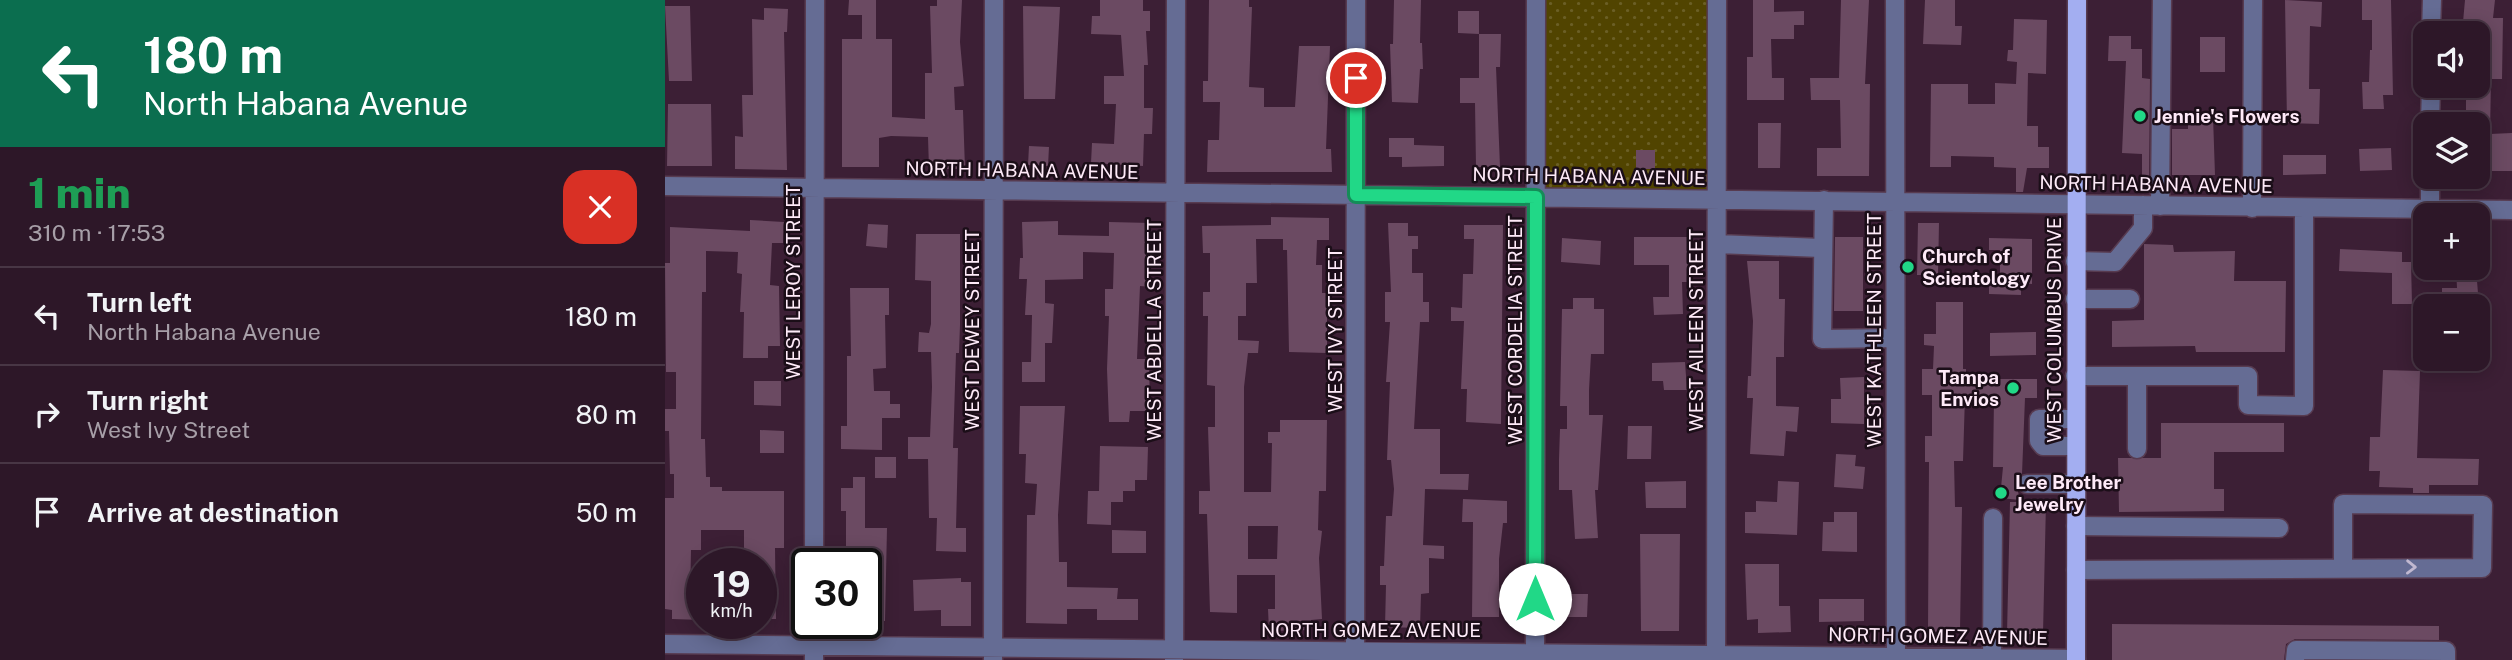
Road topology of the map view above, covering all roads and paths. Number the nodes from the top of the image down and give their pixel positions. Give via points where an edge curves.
1 (815, 0) edge
2 (994, 0) edge
3 (1176, 0) edge
4 (1356, 0) edge
5 (1536, 0) edge
6 (1717, 0) edge
7 (1895, 0) edge
8 (2077, 0) edge
9 (2162, 0) edge
10 (2253, 0) edge
11 (2432, 0) edge
12 (2431, 21) edge
13 (665, 186) edge
14 (814, 188) junction
15 (993, 190) junction
16 (1175, 192) junction
17 (1356, 195) junction
18 (1536, 197) junction
19 (1718, 199) junction
20 (1823, 200) junction
21 (1894, 201) junction
22 (2074, 204) junction
23 (2151, 206) junction
24 (2252, 208) junction
25 (2304, 208) junction
26 (2413, 210) edge
27 (2490, 210) edge
28 (2512, 210) edge
29 (1718, 244) junction
30 (1821, 248) junction
31 (2075, 261) junction
32 (2075, 299) junction
33 (2130, 299) dead end
34 (1895, 338) junction
35 (2075, 376) junction
36 (2137, 376) junction
37 (2075, 419) junction
38 (2075, 446) junction
39 (2137, 449) dead end
40 (2027, 484) dead end
41 (2075, 484) junction
42 (1993, 518) dead end
43 (2076, 526) junction
44 (2279, 528) dead end
45 (814, 548) edge
46 (2343, 567) junction
47 (2076, 570) junction
48 (665, 644) edge
49 (814, 652) edge
50 (993, 654) edge
51 (1174, 655) edge
52 (1355, 656) edge
53 (1535, 656) edge
54 (1716, 657) edge
55 (1896, 658) edge
56 (1992, 658) junction
57 (2076, 660) edge
58 (2295, 660) edge
59 (2446, 660) edge

1 - 14 street, WEST LEROY STREET
2 - 15 street, WEST DEWEY STREET
3 - 16 street, WEST ABDELLA STREET
4 - 17 street, WEST IVY STREET
5 - 18 street, WEST CORDELIA STREET
6 - 19 street, WEST AILEEN STREET
7 - 21 street, WEST KATHLEEN STREET
8 - 22 main road, WEST COLUMBUS DRIVE
9 - 23 street
10 - 24 street
11 - 12 street
13 - 14 street, NORTH HABANA AVENUE
14 - 15 street, NORTH HABANA AVENUE
14 - 45 street, WEST LEROY STREET
15 - 16 street, NORTH HABANA AVENUE
15 - 50 street, WEST DEWEY STREET
16 - 17 street, NORTH HABANA AVENUE
16 - 51 street, WEST ABDELLA STREET
17 - 18 street, NORTH HABANA AVENUE
17 - 52 street, WEST IVY STREET
18 - 19 street, NORTH HABANA AVENUE
18 - 53 street, WEST CORDELIA STREET
19 - 20 street, NORTH HABANA AVENUE
19 - 29 street, WEST AILEEN STREET
20 - 21 street, NORTH HABANA AVENUE
20 - 30 street
21 - 22 street, NORTH HABANA AVENUE
21 - 34 street, WEST KATHLEEN STREET
22 - 23 street, NORTH HABANA AVENUE
22 - 31 main road, WEST COLUMBUS DRIVE
23 - 24 street, NORTH HABANA AVENUE
23 - 31 street via 2143,228 2115,262
24 - 25 street, NORTH HABANA AVENUE
25 - 26 street, NORTH HABANA AVENUE
25 - 36 street via 2304,405 2248,405 2248,376
27 - 28 street, NORTH HABANA AVENUE
29 - 30 street
29 - 54 street, WEST AILEEN STREET
30 - 34 street via 1822,339
31 - 32 main road, WEST COLUMBUS DRIVE
32 - 33 street
32 - 35 main road, WEST COLUMBUS DRIVE
34 - 55 street, WEST KATHLEEN STREET
35 - 36 street
35 - 37 main road, WEST COLUMBUS DRIVE
36 - 39 street
37 - 38 main road, WEST COLUMBUS DRIVE
37 - 38 street via 2039,419 2043,446
38 - 41 main road, WEST COLUMBUS DRIVE
40 - 41 street
41 - 43 main road, WEST COLUMBUS DRIVE
42 - 56 street
43 - 44 street
43 - 47 main road, WEST COLUMBUS DRIVE
46 -> 46 street via 2482,568 2483,505 2343,504
46 - 47 street
47 - 57 main road, WEST COLUMBUS DRIVE
48 - 49 street, NORTH GOMEZ AVENUE
49 - 50 street, NORTH GOMEZ AVENUE
50 - 51 street, NORTH GOMEZ AVENUE
51 - 52 street, NORTH GOMEZ AVENUE
52 - 53 street, NORTH GOMEZ AVENUE
53 - 54 street, NORTH GOMEZ AVENUE
54 - 55 street, NORTH GOMEZ AVENUE
55 - 56 street, NORTH GOMEZ AVENUE
56 - 57 street, NORTH GOMEZ AVENUE
58 - 59 street via 2296,650 2446,651

